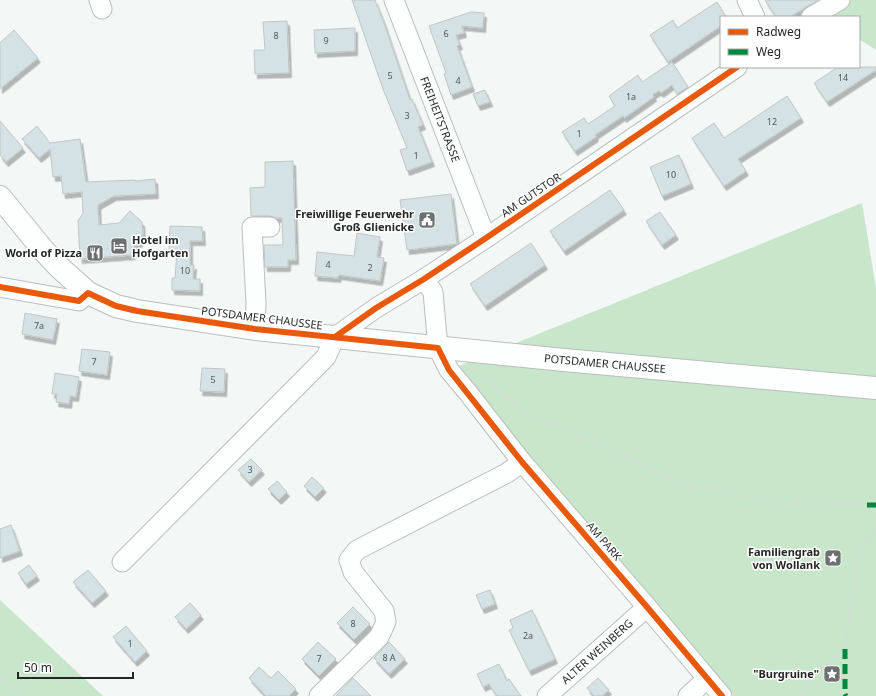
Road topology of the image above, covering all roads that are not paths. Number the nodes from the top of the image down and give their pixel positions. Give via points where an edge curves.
1 (394, 0) edge
2 (747, 0) edge
3 (840, 0) edge
4 (755, 16) edge
5 (813, 16) edge
6 (736, 68) edge
7 (0, 197) edge
8 (270, 227) dead end
9 (486, 238) junction
10 (424, 279) junction
11 (0, 286) edge
12 (88, 293) junction
13 (255, 329) junction
14 (335, 337) junction
15 (438, 348) junction
16 (876, 388) edge
17 (522, 462) junction
18 (122, 562) dead end
19 (647, 607) junction
20 (707, 679) junction
21 (319, 696) edge
22 (547, 696) edge
23 (688, 696) edge
24 (722, 696) edge

1 - 9 street, FREIHEITSTRASSE
2 - 4 street
3 - 5 street
6 - 9 street, AM GUTSTOR
7 - 12 main road, POTSDAMER CHAUSSEE via 59,268
8 - 13 street via 252,227
9 - 10 street, AM GUTSTOR
10 - 14 street, AM GUTSTOR
10 - 15 street via 433,292
11 - 12 street via 79,301
12 - 13 main road, POTSDAMER CHAUSSEE via 116,306 137,311
13 - 14 main road, POTSDAMER CHAUSSEE
14 - 15 main road, POTSDAMER CHAUSSEE
14 - 18 street, POTSDAMER CHAUSSEE via 326,357
15 - 16 main road, POTSDAMER CHAUSSEE
15 - 17 street, AM PARK via 449,370
17 - 19 street, AM PARK
17 - 21 street via 507,473 357,550 349,560 353,572 384,612 386,622 379,637
19 - 20 street, AM PARK
19 - 22 street, ALTER WEINBERG
20 - 23 street
20 - 24 street, AM PARK

